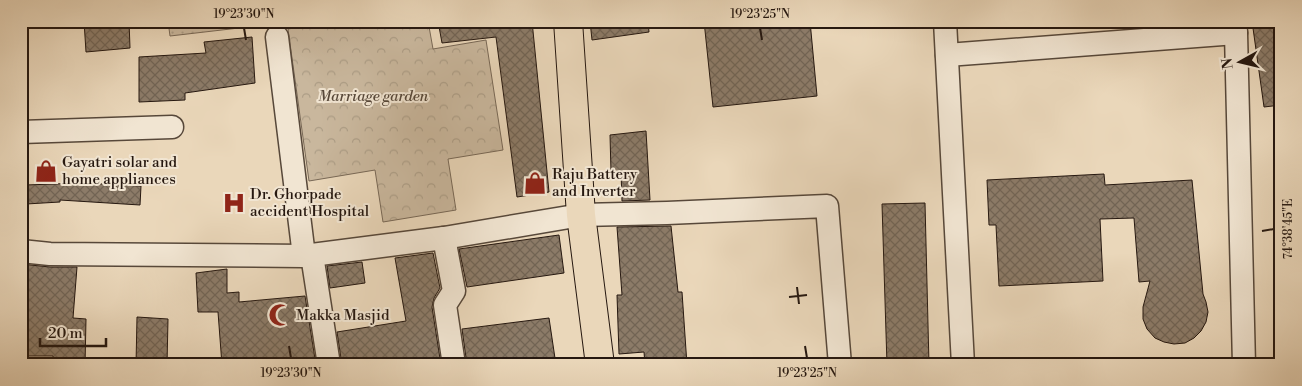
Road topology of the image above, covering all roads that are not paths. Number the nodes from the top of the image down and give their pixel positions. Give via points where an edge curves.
1 (568, 21) edge
2 (945, 21) edge
3 (1236, 27) edge
4 (276, 37) dead end
5 (947, 55) junction
6 (172, 126) dead end
7 (21, 132) edge
8 (581, 215) junction
9 (444, 238) junction
10 (21, 251) edge
11 (308, 256) junction
12 (328, 365) edge
13 (454, 365) edge
14 (600, 365) edge
15 (840, 365) edge
16 (963, 365) edge
17 (1244, 365) edge

1 - 8 main road
2 - 5 street
3 - 5 street
3 - 17 street
4 - 11 street
5 - 16 street
6 - 7 street
8 - 9 street
8 - 14 main road
8 - 15 street via 827,206
9 - 11 street
9 - 13 street via 454,291 445,305
10 - 11 street
11 - 12 street

